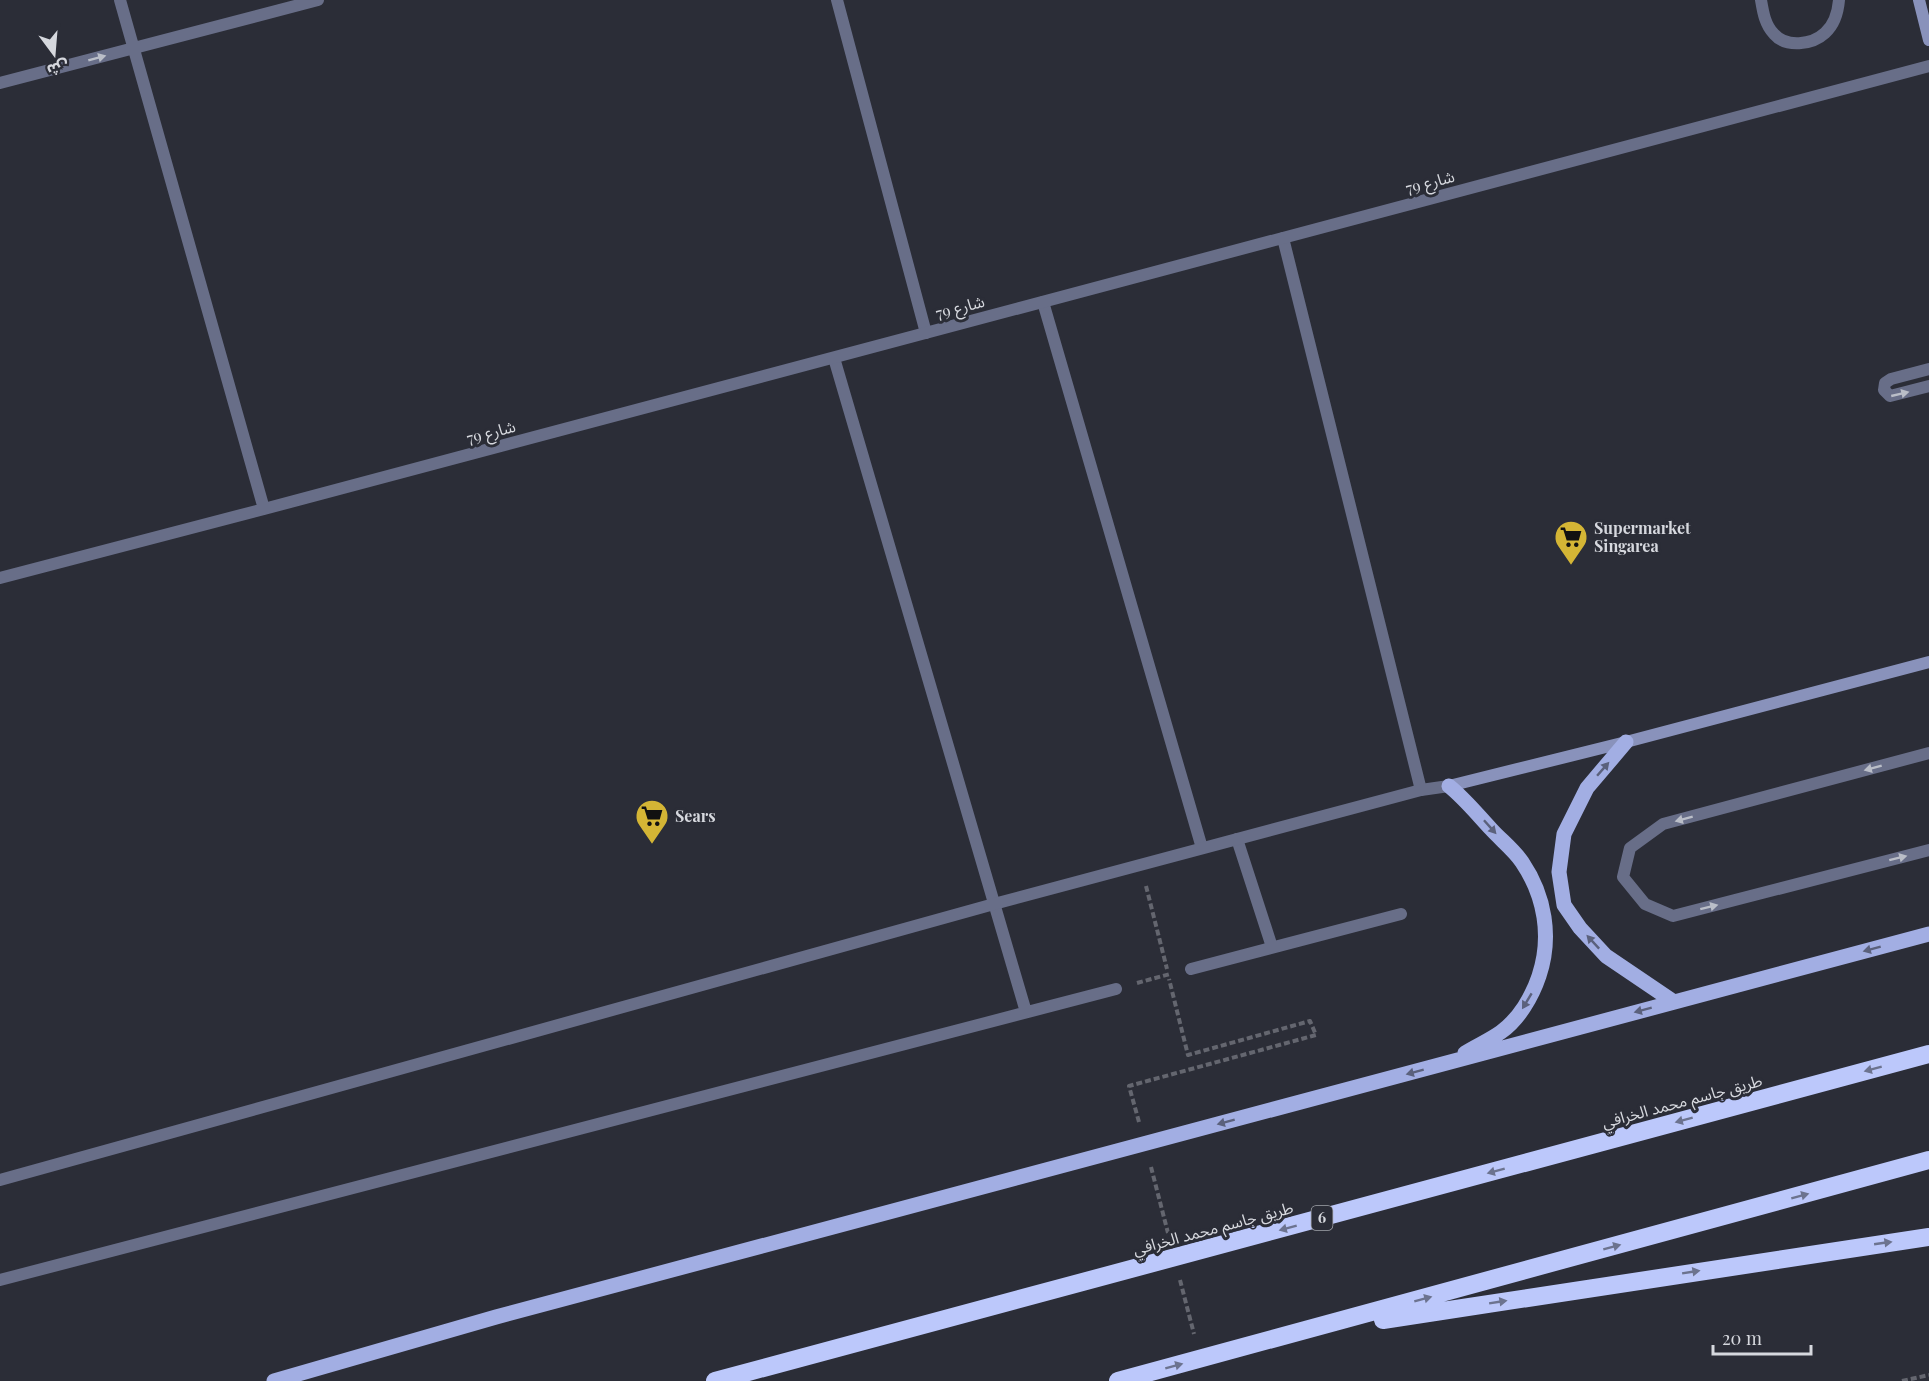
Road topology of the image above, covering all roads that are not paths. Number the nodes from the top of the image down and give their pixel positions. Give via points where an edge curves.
1 (120, 0) edge
2 (318, 0) edge
3 (837, 0) edge
4 (1761, 0) edge
5 (1839, 0) edge
6 (1919, 0) edge
7 (1929, 40) edge
8 (134, 48) junction
9 (1929, 66) edge
10 (0, 83) edge
11 (1283, 238) junction
12 (1043, 302) junction
13 (926, 333) junction
14 (834, 358) junction
15 (1929, 369) edge
16 (1929, 387) edge
17 (264, 509) junction
18 (0, 578) edge
19 (1929, 662) edge
20 (1626, 742) junction
21 (1929, 753) edge
22 (1449, 786) junction
23 (1421, 790) junction
24 (1237, 839) junction
25 (1202, 848) junction
26 (1929, 850) edge
27 (994, 904) junction
28 (1401, 914) dead end
29 (1929, 934) edge
30 (1272, 947) junction
31 (1191, 969) road end
32 (1116, 988) road end
33 (1674, 1002) junction
34 (1026, 1012) junction
35 (1929, 1054) edge
36 (1447, 1063) junction
37 (1929, 1160) edge
38 (0, 1180) edge
39 (1929, 1237) edge
40 (0, 1280) edge
41 (1295, 1334) junction
42 (274, 1381) edge
43 (715, 1381) edge
44 (1118, 1381) edge

1 - 8 street
2 - 8 street
3 - 13 street
4 - 5 street via 1766,22 1788,44 1824,34 1836,18
6 - 7 street
10 -> 8 street
8 - 17 street
9 - 11 street, شارع 79
11 - 12 street, شارع 79
11 - 23 street
12 - 13 street, شارع 79
12 - 25 street
13 - 14 street, شارع 79
14 - 17 street, شارع 79
14 - 27 street
15 -> 16 street via 1891,379 1884,390 1890,396
17 - 18 street, شارع 79
19 - 20 street
20 - 22 street
33 -> 20 main road via 1606,956 1564,905 1559,872 1564,834 1587,788
21 -> 26 street via 1663,824 1630,848 1623,877 1645,904 1673,916
22 - 23 street
22 -> 36 main road via 1521,860 1544,909 1546,936 1543,963 1520,1012 1501,1032
23 - 24 street
24 - 25 street
24 - 30 street
25 - 27 street
27 - 34 street
27 - 38 street
28 - 30 street
29 -> 33 main road
30 - 31 street
32 - 34 street
33 -> 36 main road
34 - 40 street
35 -> 43 highway, طريق جاسم محمد الخرافي / 6
36 -> 42 main road via 496,1317
41 -> 37 highway
41 -> 39 highway
44 -> 41 highway

